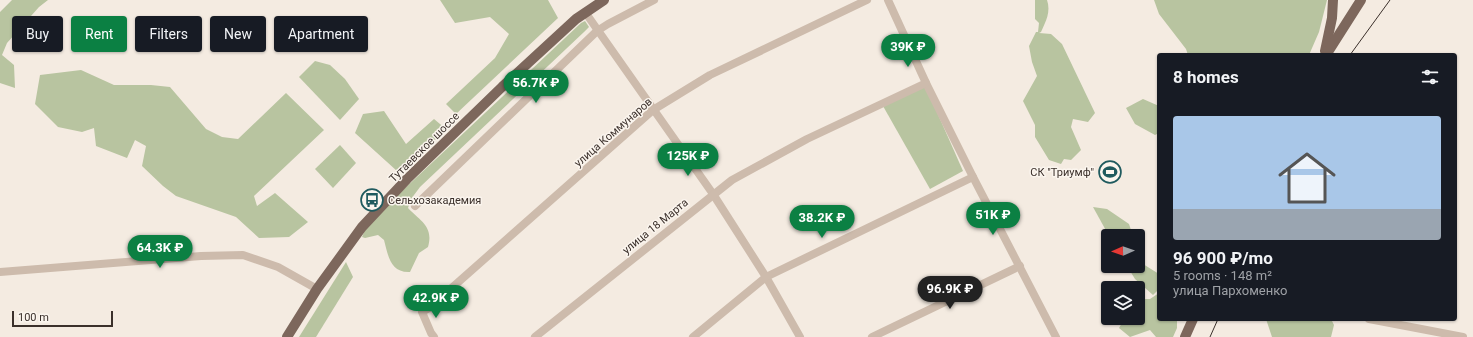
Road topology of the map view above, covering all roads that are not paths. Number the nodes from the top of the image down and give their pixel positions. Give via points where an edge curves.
1 (604, 0) edge
2 (654, 0) edge
3 (867, 0) edge
4 (888, 0) edge
5 (1333, 0) edge
6 (1361, 0) edge
7 (585, 12) junction
8 (597, 31) junction
9 (1325, 53) edge
10 (1326, 53) edge
11 (926, 83) junction
12 (653, 110) junction
13 (973, 177) junction
14 (713, 194) junction
15 (415, 206) dead end
16 (1020, 266) junction
17 (0, 272) edge
18 (766, 278) junction
19 (317, 289) junction
20 (1192, 321) edge
21 (1379, 321) edge
22 (288, 337) edge
23 (434, 337) edge
24 (535, 337) edge
25 (693, 337) edge
26 (800, 337) edge
27 (872, 337) edge
28 (1056, 337) edge
29 (1185, 337) edge
30 (1463, 337) edge

1 - 7 main road, Тутаевское шоссе
2 - 8 street
3 - 12 street, улица Коммунаров via 710,75
4 - 11 street
5 - 9 main road
6 - 10 main road
7 - 8 street
7 - 19 main road, Тутаевское шоссе via 502,87 400,187 362,227
8 - 12 street
8 - 15 street
11 - 13 street
11 - 14 street, улица 18 Марта via 807,139 732,180
12 - 14 street
12 - 23 street, улица Коммунаров via 422,312
13 - 16 street
13 - 18 street
14 - 18 street
14 - 24 street, улица 18 Марта
16 - 27 street
16 - 28 street
17 - 19 street via 243,255 278,267
18 - 25 street
18 - 26 street
19 - 22 main road, Тутаевское шоссе
20 - 29 main road
21 - 30 street

